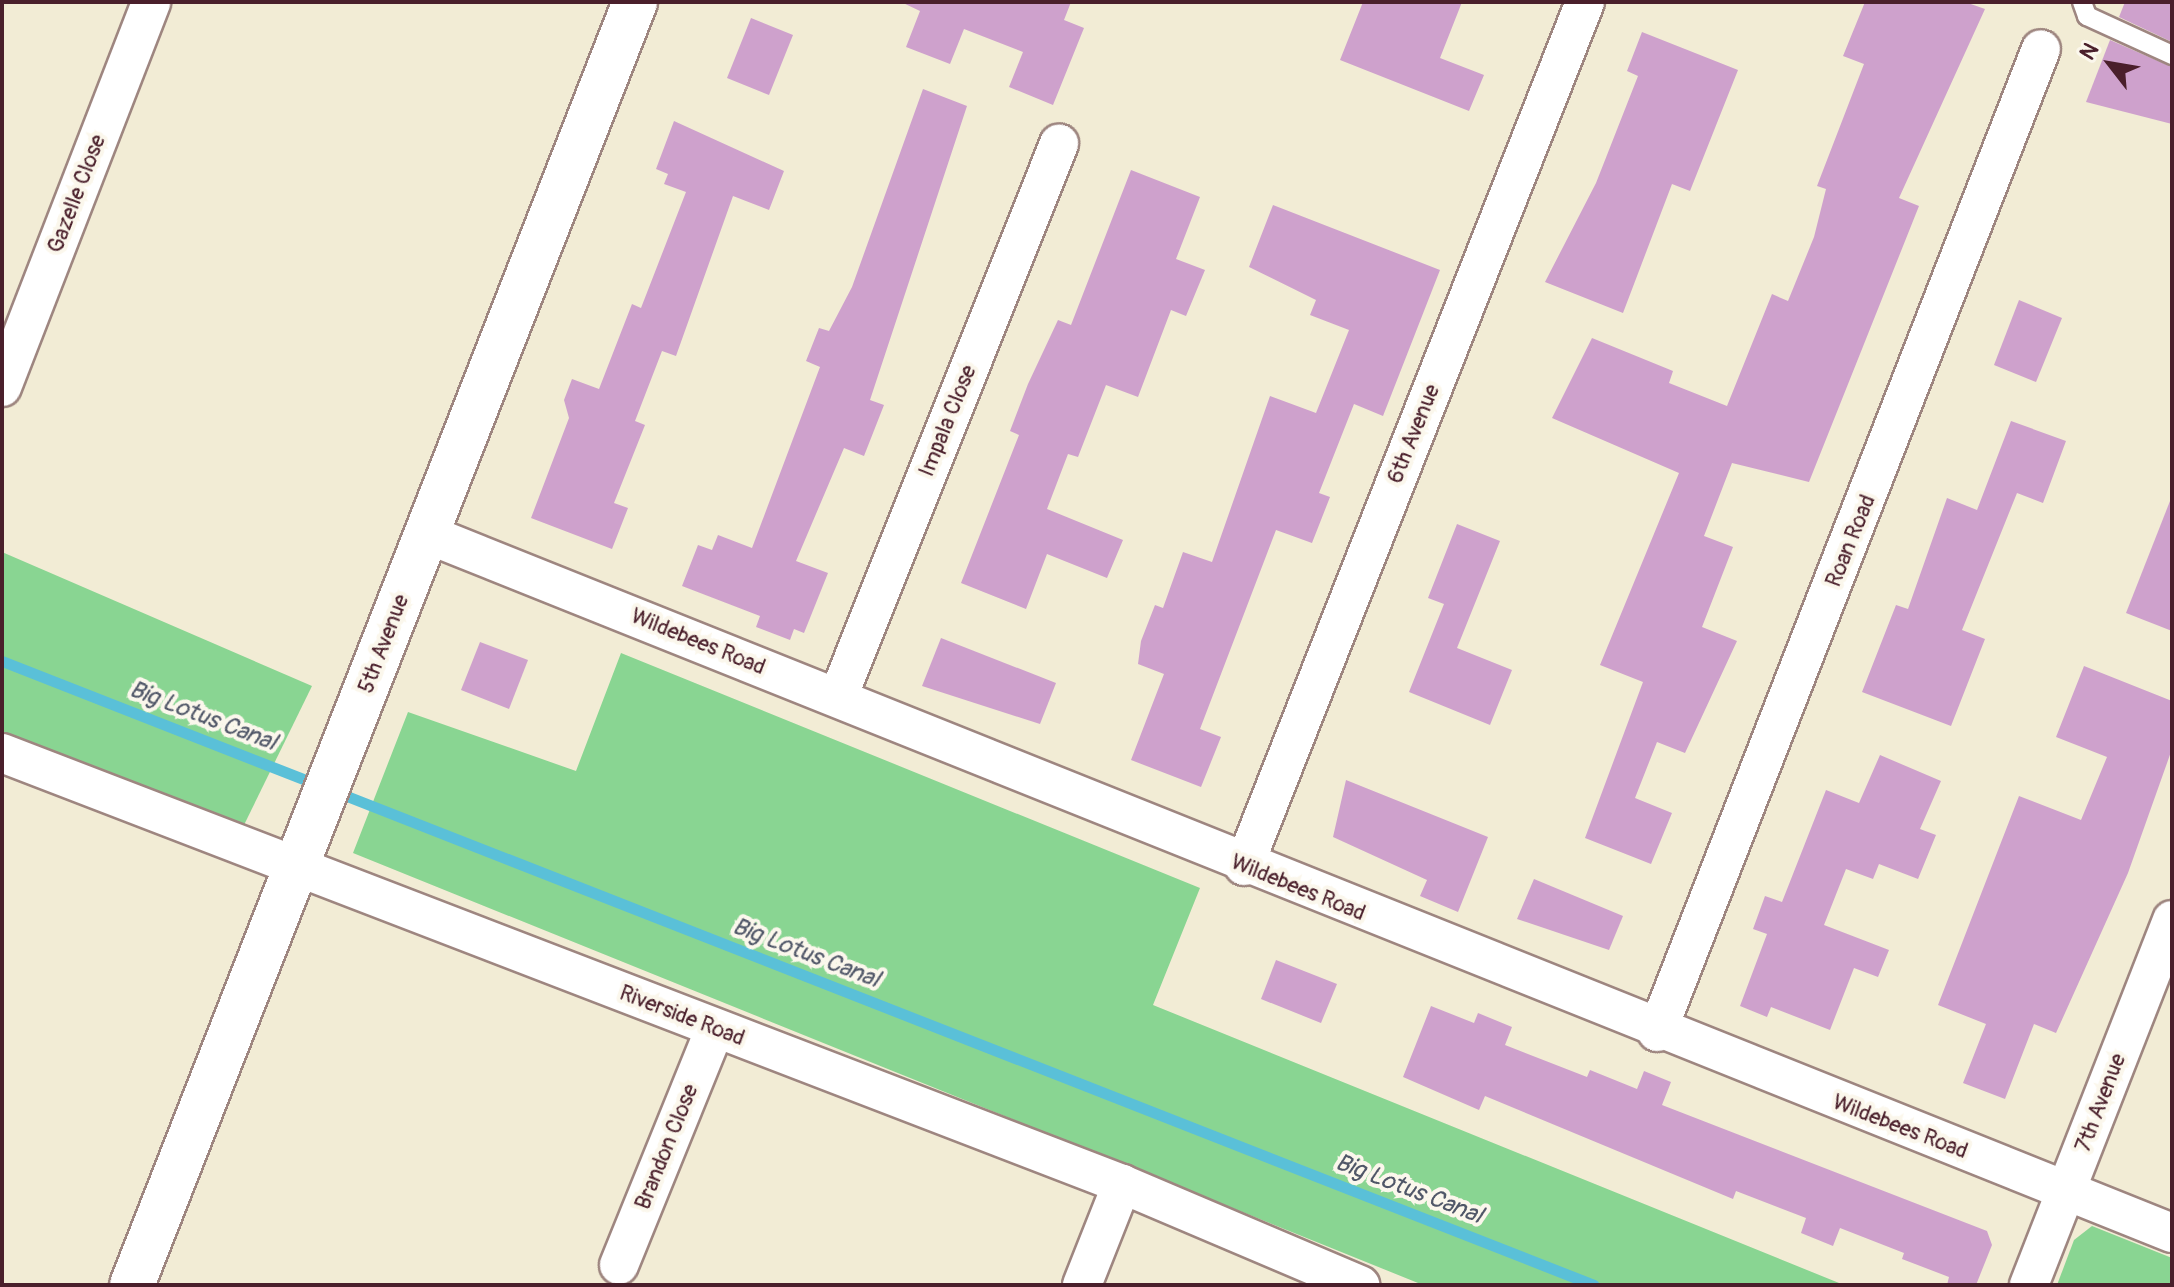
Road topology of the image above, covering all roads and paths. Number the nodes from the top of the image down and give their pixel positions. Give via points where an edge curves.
1 (151, 2) edge
2 (635, 2) edge
3 (1585, 2) edge
4 (2082, 2) edge
5 (2041, 49) dead end
6 (2172, 55) edge
7 (1059, 144) dead end
8 (2, 387) edge
9 (427, 534) junction
10 (838, 697) junction
11 (2, 753) edge
12 (1244, 866) junction
13 (297, 867) junction
14 (2172, 920) edge
15 (715, 1029) junction
16 (1657, 1032) junction
17 (1122, 1184) junction
18 (2066, 1191) junction
19 (2172, 1233) edge
20 (619, 1265) dead end
21 (132, 1285) edge
22 (1082, 1285) edge
23 (1360, 1285) edge
24 (2029, 1285) edge

1 - 8 street, Gazelle Close
2 - 9 main road, 5th Avenue
3 - 12 street, 6th Avenue
4 - 6 lane via 2087,16
5 - 16 street, Roan Road
7 - 10 street, Impala Close
9 - 10 street, Wildebees Road
9 - 13 main road, 5th Avenue
10 - 12 street, Wildebees Road
11 - 13 street, Riverside Road
12 - 16 street, Wildebees Road
13 - 15 street, Riverside Road
13 - 21 main road, 5th Avenue
14 - 18 street, 7th Avenue
15 - 17 street, Riverside Road
15 - 20 street, Brandon Close
16 - 18 street, Wildebees Road
17 - 22 street
17 - 23 street, Riverside Road
18 - 19 street, Wildebees Road
18 - 24 street, 7th Avenue

